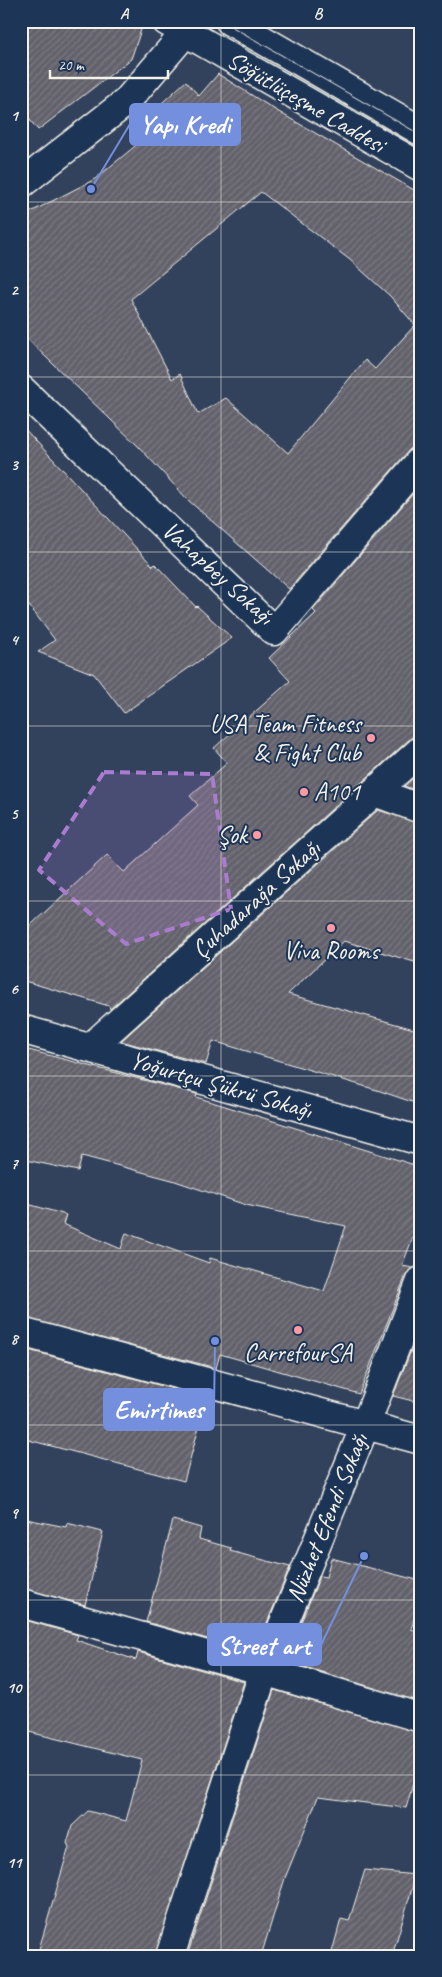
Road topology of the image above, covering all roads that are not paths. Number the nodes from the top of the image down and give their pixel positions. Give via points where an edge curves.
1 (230, 21) edge
2 (175, 27) edge
3 (421, 131) edge
4 (421, 168) edge
5 (21, 184) edge
6 (21, 389) edge
7 (421, 460) edge
8 (421, 750) edge
9 (375, 792) junction
10 (421, 809) edge
11 (21, 1029) edge
12 (90, 1048) junction
13 (421, 1142) edge
14 (421, 1281) edge
15 (21, 1332) edge
16 (365, 1426) junction
17 (421, 1440) edge
18 (21, 1603) edge
19 (264, 1671) junction
20 (421, 1718) edge
21 (170, 1956) edge

1 - 3 street, Söğütlüçeşme Caddesi
2 - 4 street, Söğütlüçeşme Caddesi
2 - 5 street via 126,102
6 - 7 street, Vahapbey Sokağı via 274,631
8 - 9 street, Çuhadarağa Sokağı
9 - 10 street
9 - 12 street, Çuhadarağa Sokağı
11 - 12 street, Yoğurtçu Şükrü Sokağı
12 - 13 street, Yoğurtçu Şükrü Sokağı
14 - 16 street, Nüzhet Efendi Sokağı
15 - 16 street
16 - 17 street
16 - 19 street, Nüzhet Efendi Sokağı
18 - 19 street
19 - 20 street
19 - 21 street, Nüzhet Efendi Sokağı

